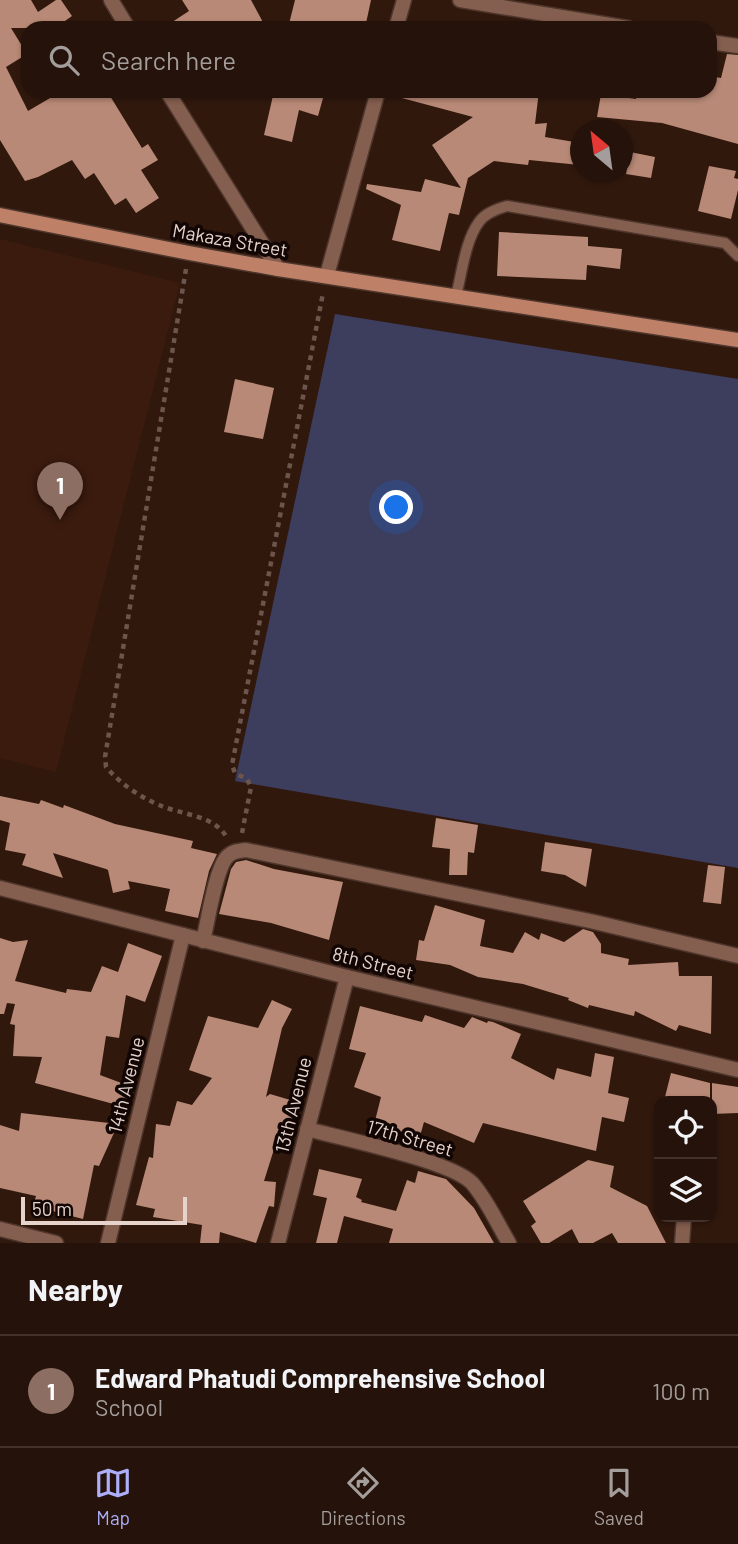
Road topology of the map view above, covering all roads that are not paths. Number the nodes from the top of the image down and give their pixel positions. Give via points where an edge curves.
1 (111, 0) edge
2 (404, 0) edge
3 (460, 0) edge
4 (124, 21) edge
5 (398, 21) edge
6 (586, 21) edge
7 (717, 43) edge
8 (738, 46) edge
9 (171, 98) edge
10 (376, 98) edge
11 (0, 215) edge
12 (738, 256) edge
13 (278, 268) junction
14 (327, 275) junction
15 (456, 296) junction
16 (738, 340) edge
17 (0, 888) edge
18 (183, 935) junction
19 (203, 941) junction
20 (738, 956) edge
21 (346, 977) junction
22 (738, 1070) edge
23 (307, 1129) junction
24 (684, 1222) edge
25 (0, 1229) edge
26 (56, 1243) edge
27 (108, 1243) edge
28 (278, 1243) edge
29 (509, 1243) edge
30 (682, 1243) edge

1 - 4 street
2 - 5 street
3 - 6 street
7 - 8 street
9 - 13 street
10 - 14 street
11 - 13 street, Makaza Street
12 - 15 lane via 725,243 507,206 480,220
13 - 14 street, Makaza Street
14 - 15 street, Makaza Street
15 - 16 street, Makaza Street
17 - 18 street, 8th Street
18 - 19 street, 8th Street
18 - 27 street, 14th Avenue
19 - 20 street via 226,858 246,850
19 - 21 street, 8th Street
21 - 22 street, 8th Street
21 - 23 street, 13th Avenue
23 - 28 street, 13th Avenue
23 - 29 street, 17th Street via 449,1168 470,1181
24 - 30 street
25 - 26 street

